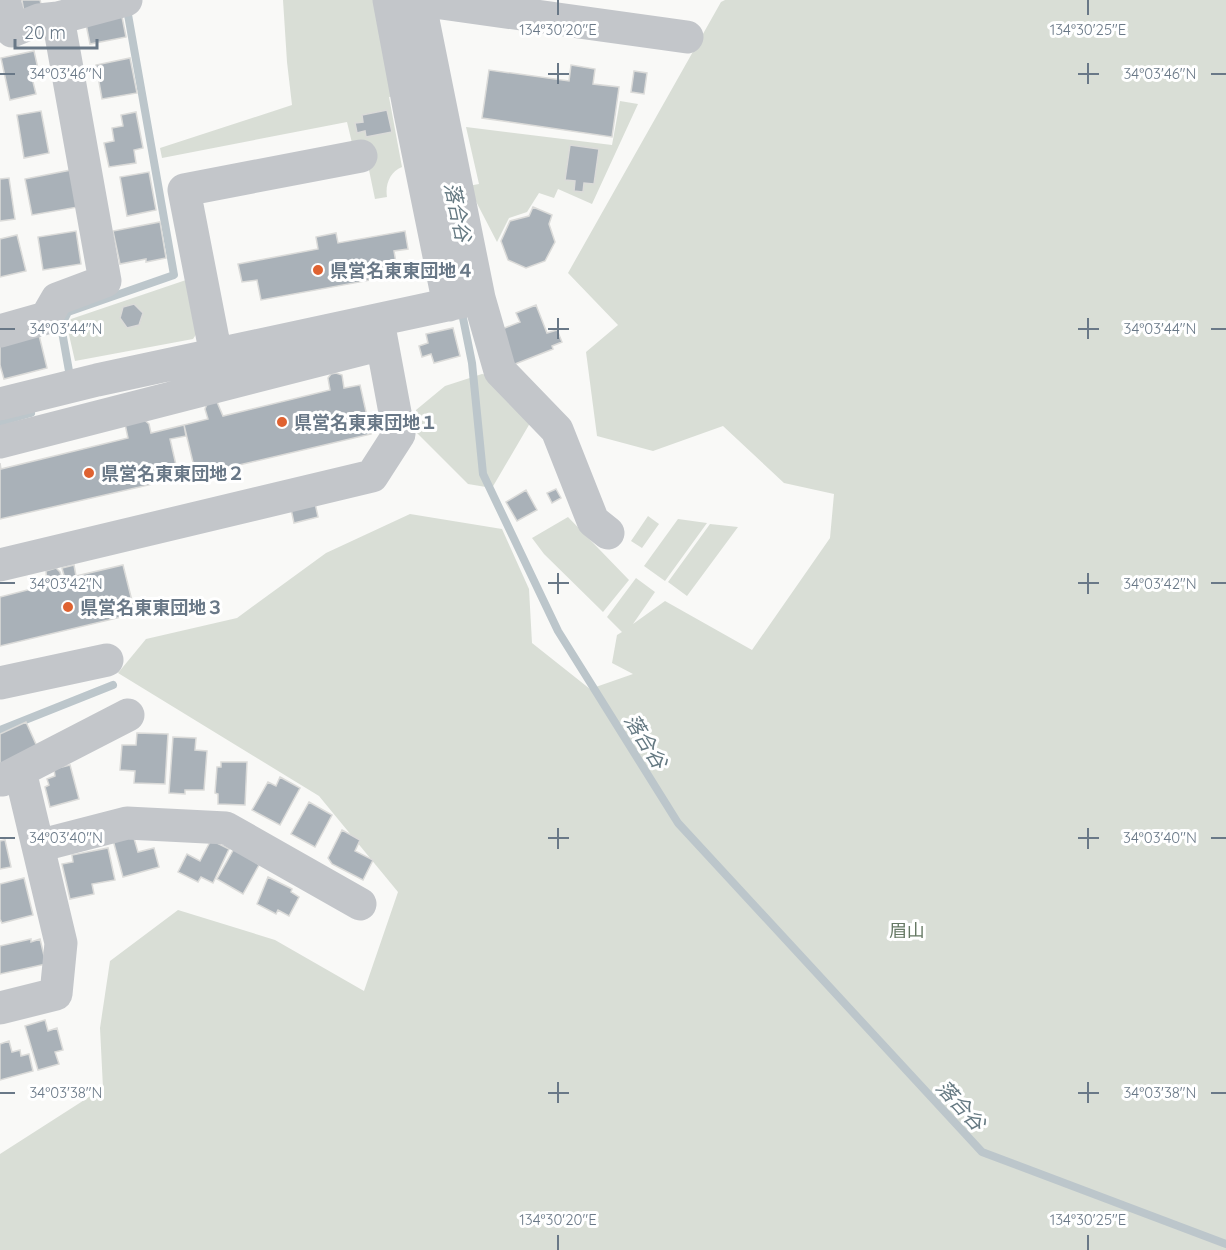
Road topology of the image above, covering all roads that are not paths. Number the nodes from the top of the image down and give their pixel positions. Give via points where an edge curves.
1 (4, 0) edge
2 (126, 0) edge
3 (389, 0) edge
4 (420, 0) edge
5 (58, 18) junction
6 (687, 37) dead end
7 (361, 156) dead end
8 (463, 302) junction
9 (0, 331) edge
10 (380, 333) junction
11 (216, 355) junction
12 (97, 380) junction
13 (0, 404) edge
14 (105, 415) junction
15 (0, 442) edge
16 (608, 533) dead end
17 (0, 565) edge
18 (107, 660) dead end
19 (0, 683) edge
20 (128, 715) dead end
21 (10, 776) edge
22 (38, 846) junction
23 (360, 904) dead end
24 (0, 1008) edge

1 - 5 street via 12,31 39,20
2 - 5 street
3 - 8 street via 410,113
4 - 6 street
4 - 8 street
5 - 9 street via 105,281 57,299 46,318
7 - 11 street via 184,190
8 - 10 street
8 - 16 street via 500,371 557,430 593,521
10 - 11 street
10 - 14 street
10 - 17 street via 399,434 372,476
11 - 12 street
12 - 13 street
12 - 14 street
14 - 15 street
18 - 19 street
20 - 21 street
21 - 22 street
22 - 23 street via 127,823 192,838 226,828
22 - 24 street via 61,943 56,994

